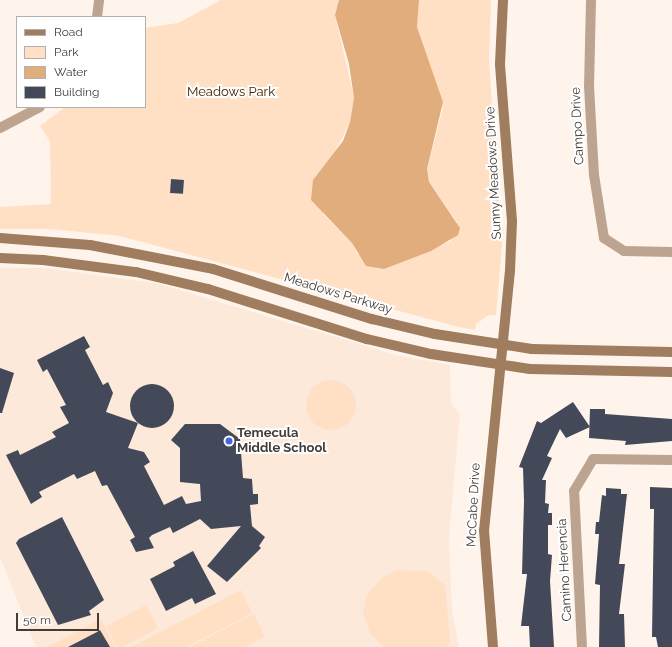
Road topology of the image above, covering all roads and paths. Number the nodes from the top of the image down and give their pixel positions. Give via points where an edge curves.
1 (99, 0) edge
2 (503, 0) edge
3 (591, 0) edge
4 (97, 16) edge
5 (38, 108) edge
6 (0, 128) edge
7 (0, 238) edge
8 (672, 252) edge
9 (0, 258) edge
10 (501, 344) junction
11 (672, 352) edge
12 (499, 364) junction
13 (672, 372) edge
14 (672, 460) edge
15 (493, 647) edge
16 (582, 647) edge

1 - 4 street
2 - 10 main road, Sunny Meadows Drive via 500,64 512,222
3 - 8 street, Campo Drive via 589,86 594,175 604,238 624,251
5 - 6 street
7 - 10 main road, Meadows Parkway via 44,239 159,257 213,269 372,319
9 - 12 main road via 43,260 136,272 208,289 367,339 431,354
10 - 11 main road, Meadows Parkway via 532,349
10 - 12 main road, Sunny Meadows Drive
12 - 13 main road via 530,369
12 - 15 main road, McCabe Drive via 484,531
14 - 16 street, Camino Herencia via 593,459 574,491

